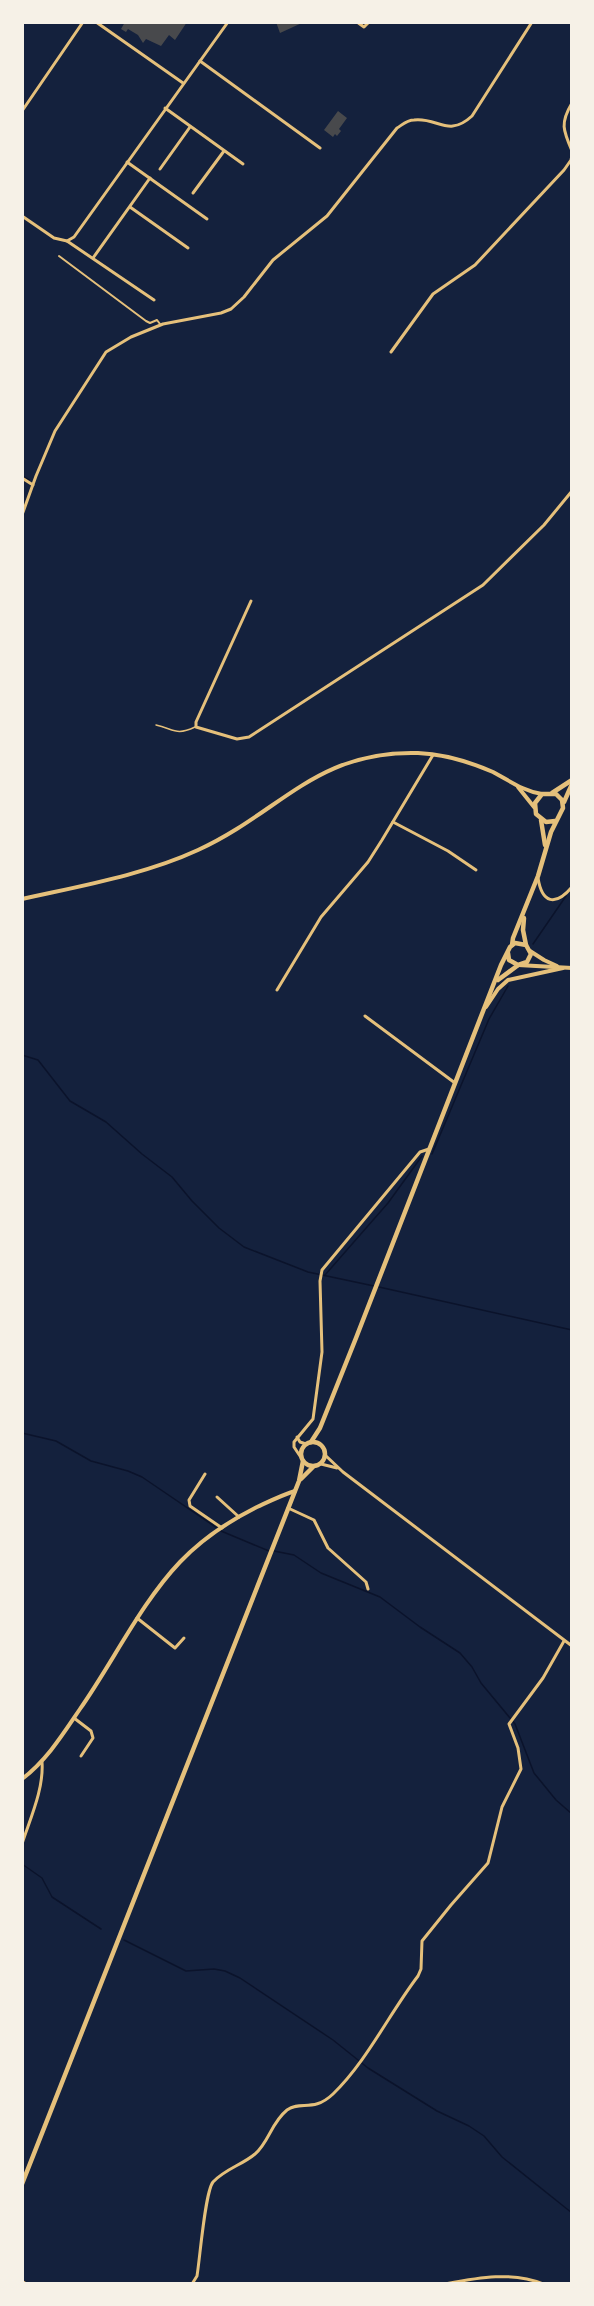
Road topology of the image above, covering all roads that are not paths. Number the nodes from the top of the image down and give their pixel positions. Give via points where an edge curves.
1 (83, 22) edge
2 (96, 22) edge
3 (228, 22) edge
4 (357, 22) edge
5 (369, 22) edge
6 (532, 22) edge
7 (199, 61) junction
8 (183, 84) junction
9 (572, 103) edge
10 (165, 108) junction
11 (22, 111) edge
12 (190, 127) junction
13 (320, 148) dead end
14 (224, 151) junction
15 (572, 153) edge
16 (127, 162) junction
17 (243, 164) dead end
18 (160, 169) dead end
19 (150, 178) junction
20 (194, 193) dead end
21 (130, 207) junction
22 (22, 216) edge
23 (207, 219) dead end
24 (67, 241) junction
25 (188, 248) dead end
26 (59, 256) dead end
27 (93, 258) junction
28 (154, 300) dead end
29 (160, 325) junction
30 (391, 352) dead end
31 (22, 478) edge
32 (33, 485) junction
33 (572, 491) edge
34 (22, 515) edge
35 (251, 601) dead end
36 (156, 725) dead end
37 (196, 727) junction
38 (433, 755) junction
39 (571, 785) edge
40 (517, 787) junction
41 (552, 793) junction
42 (542, 794) junction
43 (563, 804) junction
44 (534, 807) junction
45 (541, 820) junction
46 (555, 821) junction
47 (393, 822) junction
48 (545, 848) junction
49 (476, 870) dead end
50 (538, 876) junction
51 (572, 887) edge
52 (22, 899) edge
53 (524, 912) junction
54 (512, 945) junction
55 (526, 945) junction
56 (530, 951) junction
57 (508, 954) junction
58 (518, 965) junction
59 (563, 968) junction
60 (572, 968) edge
61 (494, 984) junction
62 (277, 990) dead end
63 (482, 1014) junction
64 (364, 1016) dead end
65 (454, 1083) junction
66 (429, 1149) junction
67 (320, 1428) junction
68 (297, 1437) junction
69 (309, 1442) junction
70 (320, 1443) junction
71 (325, 1455) junction
72 (302, 1459) junction
73 (321, 1464) junction
74 (313, 1467) junction
75 (339, 1468) junction
76 (206, 1474) dead end
77 (299, 1481) junction
78 (295, 1491) junction
79 (217, 1497) dead end
80 (288, 1509) junction
81 (239, 1516) junction
82 (221, 1528) junction
83 (368, 1589) dead end
84 (137, 1618) junction
85 (184, 1638) dead end
86 (564, 1641) junction
87 (572, 1646) edge
88 (74, 1718) junction
89 (81, 1756) dead end
90 (42, 1762) junction
91 (22, 1779) edge
92 (22, 1844) edge
93 (22, 2184) edge
94 (192, 2283) edge
95 (445, 2283) edge
96 (543, 2283) edge

1 - 11 street
2 - 8 street
3 - 7 street
4 - 5 street via 364,27
6 - 29 street via 466,122 449,128 416,119 397,128 327,216 273,260 231,309
7 - 8 street
7 - 13 street
8 - 10 street
9 - 15 street via 563,118
10 - 12 street
10 - 16 street
12 - 14 street
12 - 18 street
14 - 17 street
14 - 20 street
15 - 30 street via 564,170 475,265 433,294
16 - 19 street
16 - 24 street via 74,237
19 - 21 street
19 - 23 street
21 - 25 street
21 - 27 street
22 - 24 street via 54,238
24 - 27 street
26 - 29 street via 146,321 157,320
27 - 28 street
29 - 32 street via 131,336 106,352 55,431
31 - 32 street
32 - 34 street
33 - 37 street via 544,525 483,585 249,737 237,739
35 - 37 street
36 - 37 lane via 183,733
38 - 40 main road via 480,767
38 - 47 street
38 - 52 main road via 381,754 350,762 306,781 225,836 195,851 107,879
39 - 41 main road
39 - 43 main road
40 - 42 main road
40 - 44 main road
41 - 42 main road
41 - 43 main road
42 - 44 main road
43 - 46 main road via 563,812
44 - 45 main road
45 - 46 main road
45 - 48 main road
46 - 48 main road
47 - 49 street
47 - 62 street via 368,862 321,917
48 - 50 main road
50 - 51 street via 545,898 562,898
50 - 53 main road
53 - 54 main road
53 - 55 main road
54 - 55 main road
54 - 57 main road
55 - 56 main road
56 - 58 main road via 529,960
56 - 59 main road
57 - 58 main road via 512,963
57 - 61 main road
58 - 59 main road
58 - 61 main road
59 - 60 main road
59 - 63 main road via 502,984
61 - 63 main road
63 - 65 main road
64 - 65 street
65 - 66 main road
66 - 67 main road
66 - 68 street via 420,1152 322,1270 321,1369 313,1419
67 - 69 main road
67 - 70 main road
68 - 69 street via 300,1442
68 - 72 street via 294,1447
69 - 70 main road
69 - 72 main road via 302,1449
70 - 71 main road
71 - 73 main road
71 - 75 street
72 - 74 main road
72 - 77 main road
73 - 74 main road
73 - 75 street
74 - 77 main road
75 - 86 street
76 - 82 street via 189,1500 190,1506
77 - 78 main road
78 - 80 main road
78 - 81 main road
79 - 81 street
80 - 83 street via 314,1520 328,1548 366,1582
80 - 93 main road
81 - 82 main road
82 - 84 main road via 179,1563
84 - 85 street via 175,1648
84 - 88 main road
86 - 87 street
86 - 94 street via 509,1724 521,1769 502,1807 488,1863 423,1941 421,1969 336,2091 320,2104 289,2109 273,2125 255,2154 213,2182 207,2192 197,2276
88 - 89 street via 91,1731 93,1738
88 - 90 main road
90 - 91 main road
90 - 92 street via 43,1772
95 - 96 street via 524,2276

